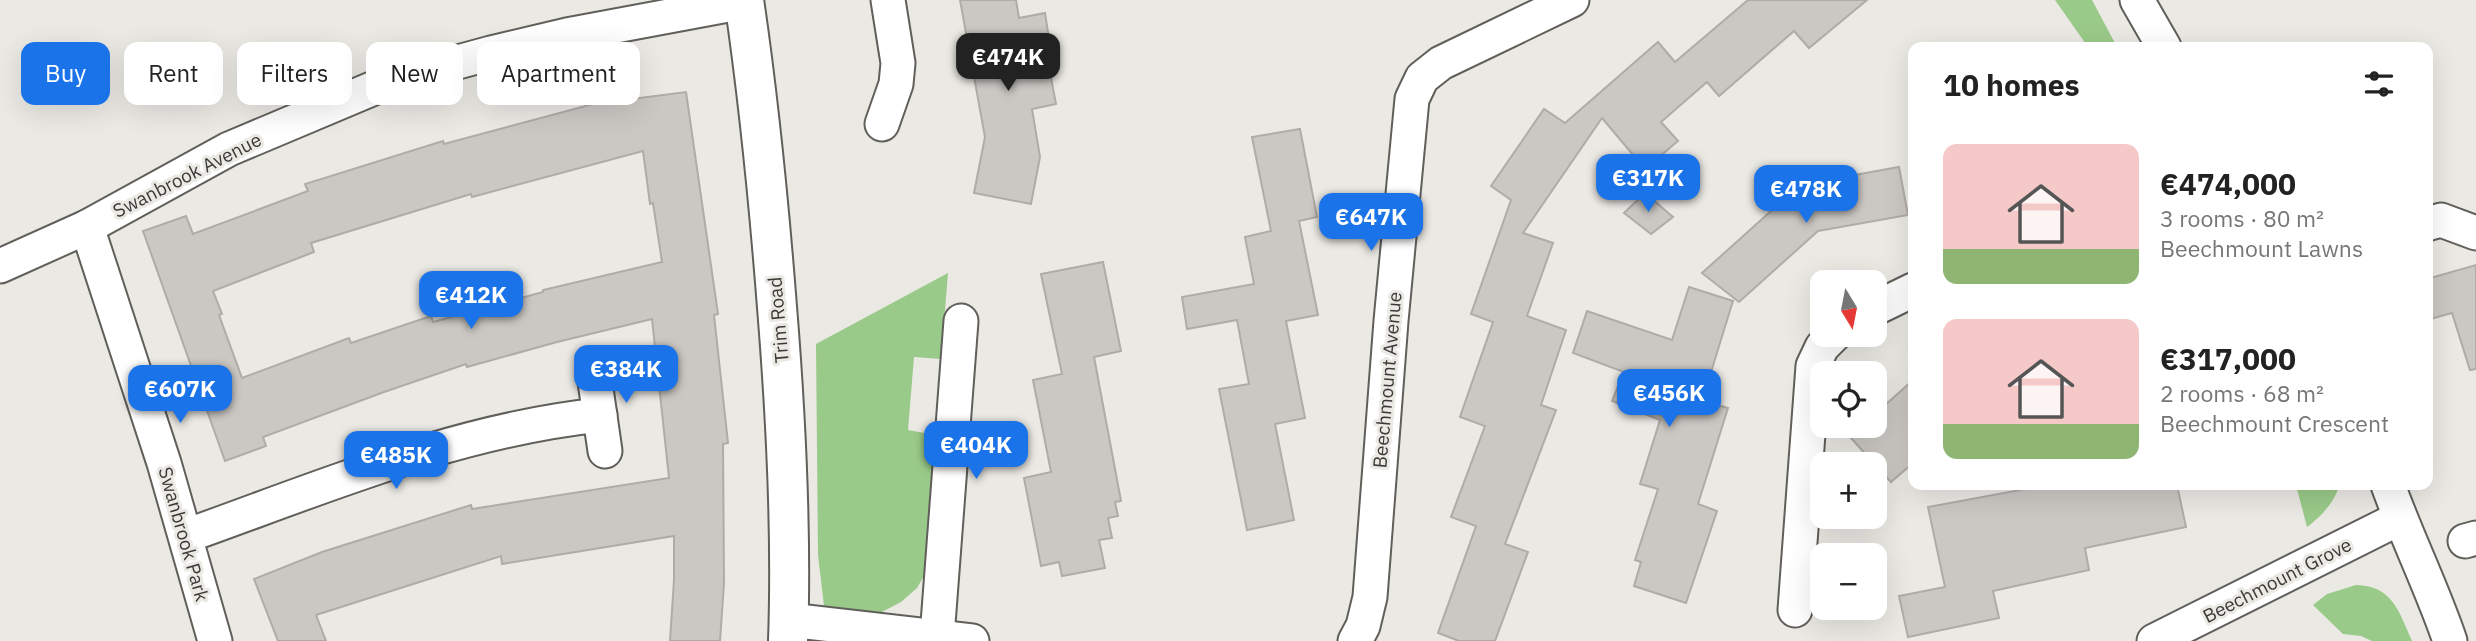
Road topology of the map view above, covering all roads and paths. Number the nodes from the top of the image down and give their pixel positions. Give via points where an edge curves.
1 (888, 0) edge
2 (1572, 0) edge
3 (2137, 0) edge
4 (744, 1) edge
5 (2161, 42) edge
6 (882, 124) dead end
7 (2433, 222) edge
8 (87, 227) junction
9 (2476, 233) edge
10 (0, 266) edge
11 (1908, 292) edge
12 (1887, 303) edge
13 (961, 321) dead end
14 (1822, 347) edge
15 (593, 368) dead end
16 (600, 415) junction
17 (606, 451) dead end
18 (2390, 490) edge
19 (2400, 518) junction
20 (186, 536) junction
21 (1795, 610) dead end
22 (788, 631) edge
23 (937, 637) junction
24 (215, 641) edge
25 (972, 641) edge
26 (1355, 641) edge
27 (2154, 641) edge
28 (2450, 641) edge

1 - 6 street via 898,63
2 - 26 street, Beechmount Avenue via 1441,63 1422,78 1412,99 1370,597
3 - 5 street
4 - 8 street, Swanbrook Avenue via 517,47 374,88 229,149
4 - 22 main road, Trim Road via 770,221 786,419
7 - 9 street via 2441,220
8 - 10 street, Swanbrook Avenue
8 - 20 street, Swanbrook Park
11 - 12 street
13 - 23 street
14 - 21 street via 1813,366
15 - 16 street
16 - 17 street
16 - 20 street via 536,423 446,446
18 - 19 street
19 - 27 street, Beechmount Grove
19 - 28 street
20 - 24 street, Swanbrook Park
22 - 23 street
23 - 25 street

